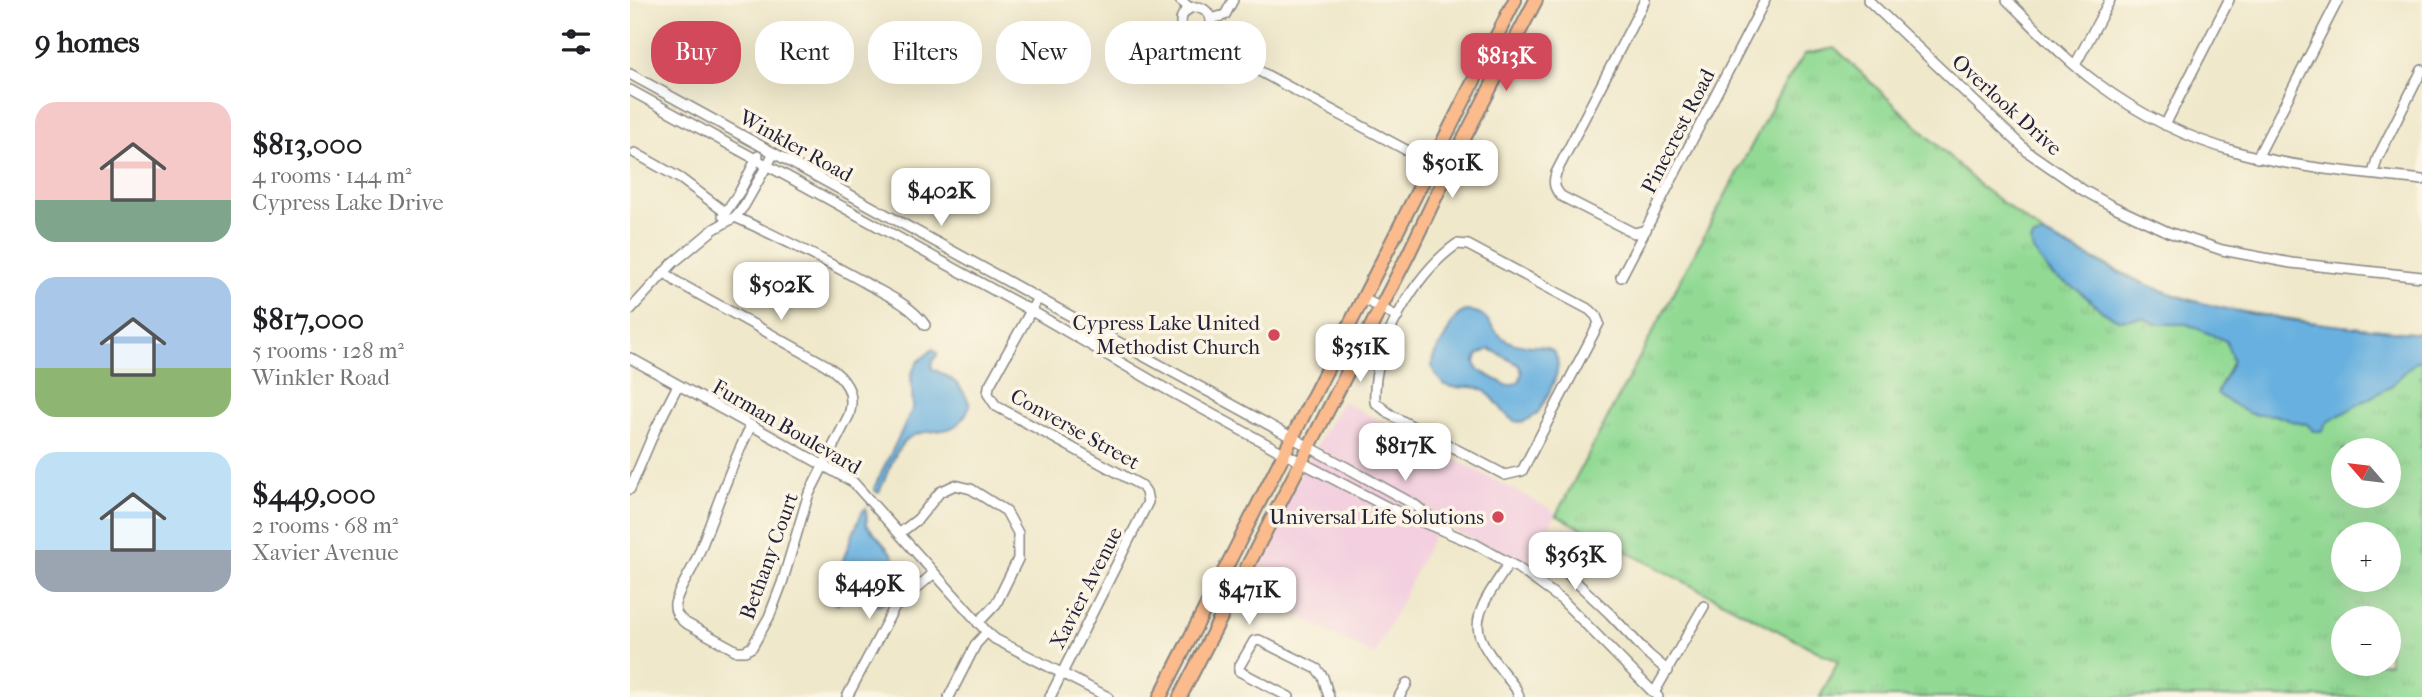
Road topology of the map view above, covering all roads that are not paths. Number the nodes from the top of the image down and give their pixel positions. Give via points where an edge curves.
1 (1180, 0) edge
2 (1233, 0) edge
3 (1515, 0) edge
4 (1536, 0) edge
5 (1645, 0) edge
6 (1765, 0) edge
7 (2007, 0) edge
8 (2110, 0) edge
9 (2230, 0) edge
10 (2338, 0) edge
11 (1872, 1) edge
12 (1190, 8) junction
13 (1211, 19) joint
14 (1182, 21) edge
15 (2075, 65) junction
16 (2422, 70) edge
17 (630, 74) edge
18 (1266, 74) edge
19 (630, 90) edge
20 (2165, 125) junction
21 (763, 147) junction
22 (774, 153) junction
23 (632, 155) edge
24 (756, 159) junction
25 (2256, 159) junction
26 (1431, 163) junction
27 (767, 165) junction
28 (1447, 172) junction
29 (2373, 174) junction
30 (2422, 180) edge
31 (730, 214) junction
32 (1646, 230) junction
33 (664, 272) junction
34 (2422, 276) edge
35 (1621, 277) dead end
36 (1038, 298) junction
37 (1364, 299) junction
38 (1383, 304) junction
39 (630, 310) edge
40 (1030, 310) junction
41 (1400, 313) junction
42 (925, 325) dead end
43 (1060, 327) junction
44 (1124, 345) junction
45 (630, 358) edge
46 (678, 385) junction
47 (751, 426) junction
48 (1293, 439) junction
49 (1308, 447) junction
50 (1285, 454) junction
51 (1301, 462) junction
52 (824, 465) junction
53 (630, 489) edge
54 (1146, 492) joint
55 (900, 533) junction
56 (1457, 537) junction
57 (1509, 563) junction
58 (933, 572) junction
59 (1538, 580) junction
60 (1704, 606) dead end
61 (978, 623) junction
62 (987, 632) junction
63 (1668, 671) junction
64 (1063, 674) junction
65 (1407, 683) dead end
66 (1162, 692) edge
67 (1656, 695) edge
68 (847, 697) edge
69 (949, 697) edge
70 (1050, 697) edge
71 (1108, 697) edge
72 (1180, 697) edge
73 (1289, 697) edge
74 (1329, 697) edge
75 (1399, 697) edge
76 (1519, 697) edge

1 - 12 street
2 - 13 street via 1224,15
3 - 26 main road
4 - 28 main road
5 - 32 street via 1554,181 1560,196 1634,233
6 - 32 street, Pinecrest Road
7 - 15 street
8 - 15 street
9 - 20 street
10 - 25 street
11 - 34 street, Overlook Drive via 2028,152 2110,205 2222,250
12 - 13 street via 1205,10
12 - 14 street
15 - 20 street via 2116,97
16 - 29 street
17 - 21 street, Winkler Road
18 - 26 street
19 - 24 street, Winkler Road
20 - 25 street
21 - 22 street, Winkler Road
21 - 24 street
22 - 27 street
22 - 36 street, Winkler Road
23 - 31 street via 681,179
24 - 27 street, Winkler Road
24 - 31 street
25 - 29 street
26 - 28 street
26 - 37 main road
27 - 31 street via 744,206
27 - 40 street, Winkler Road
28 - 38 main road
29 - 30 street
31 - 33 street
31 - 42 street via 901,303
32 - 35 street, Pinecrest Road
33 - 39 street
33 - 52 street, Bethany Court via 826,365 846,383 852,402 849,415
36 - 40 street
36 - 44 street, Winkler Road
37 - 38 street
37 - 48 main road
38 - 41 street
38 - 49 main road
40 - 43 street, Winkler Road
40 - 54 street, Converse Street via 988,394 996,406
41 - 41 street via 1382,354 1375,402 1391,415 1506,475 1522,471 1599,323 1596,316 1468,245 1457,244 1409,294
43 - 44 street via 1114,349
43 - 50 street, Winkler Road
44 - 48 street, Winkler Road
45 - 46 street, Furman Boulevard
46 - 47 street, Furman Boulevard
46 - 53 street
47 - 52 street, Furman Boulevard
47 - 52 street, Bethany Court via 675,609 684,622 729,648 746,651 752,647 769,617 802,512
48 - 49 street, Winkler Road
48 - 50 main road
49 - 51 main road
49 - 56 street, Winkler Road via 1415,505
50 - 51 street, Winkler Road
50 - 66 main road
51 - 56 street, Winkler Road
51 - 72 main road
52 - 55 street, Furman Boulevard via 862,490
54 - 64 street, Xavier Avenue via 1146,510
55 - 58 street, Furman Boulevard
55 - 61 street via 940,492 955,485 971,489 1006,511 1018,533 1018,559 996,604
56 - 57 street, Winkler Road
57 - 59 street, Winkler Road
57 - 76 street via 1478,626
58 - 61 street, Furman Boulevard
58 - 68 street via 894,608
59 - 63 street via 1550,563 1557,564
59 - 67 street, Winkler Road
60 - 63 street
61 - 62 street, Furman Boulevard
62 - 64 street, Furman Boulevard
62 - 69 street
63 - 67 street
64 - 70 street, Xavier Avenue
64 - 71 street, Furman Boulevard
65 - 75 street
66 - 72 street
73 - 74 street via 1239,671 1254,641 1317,669

